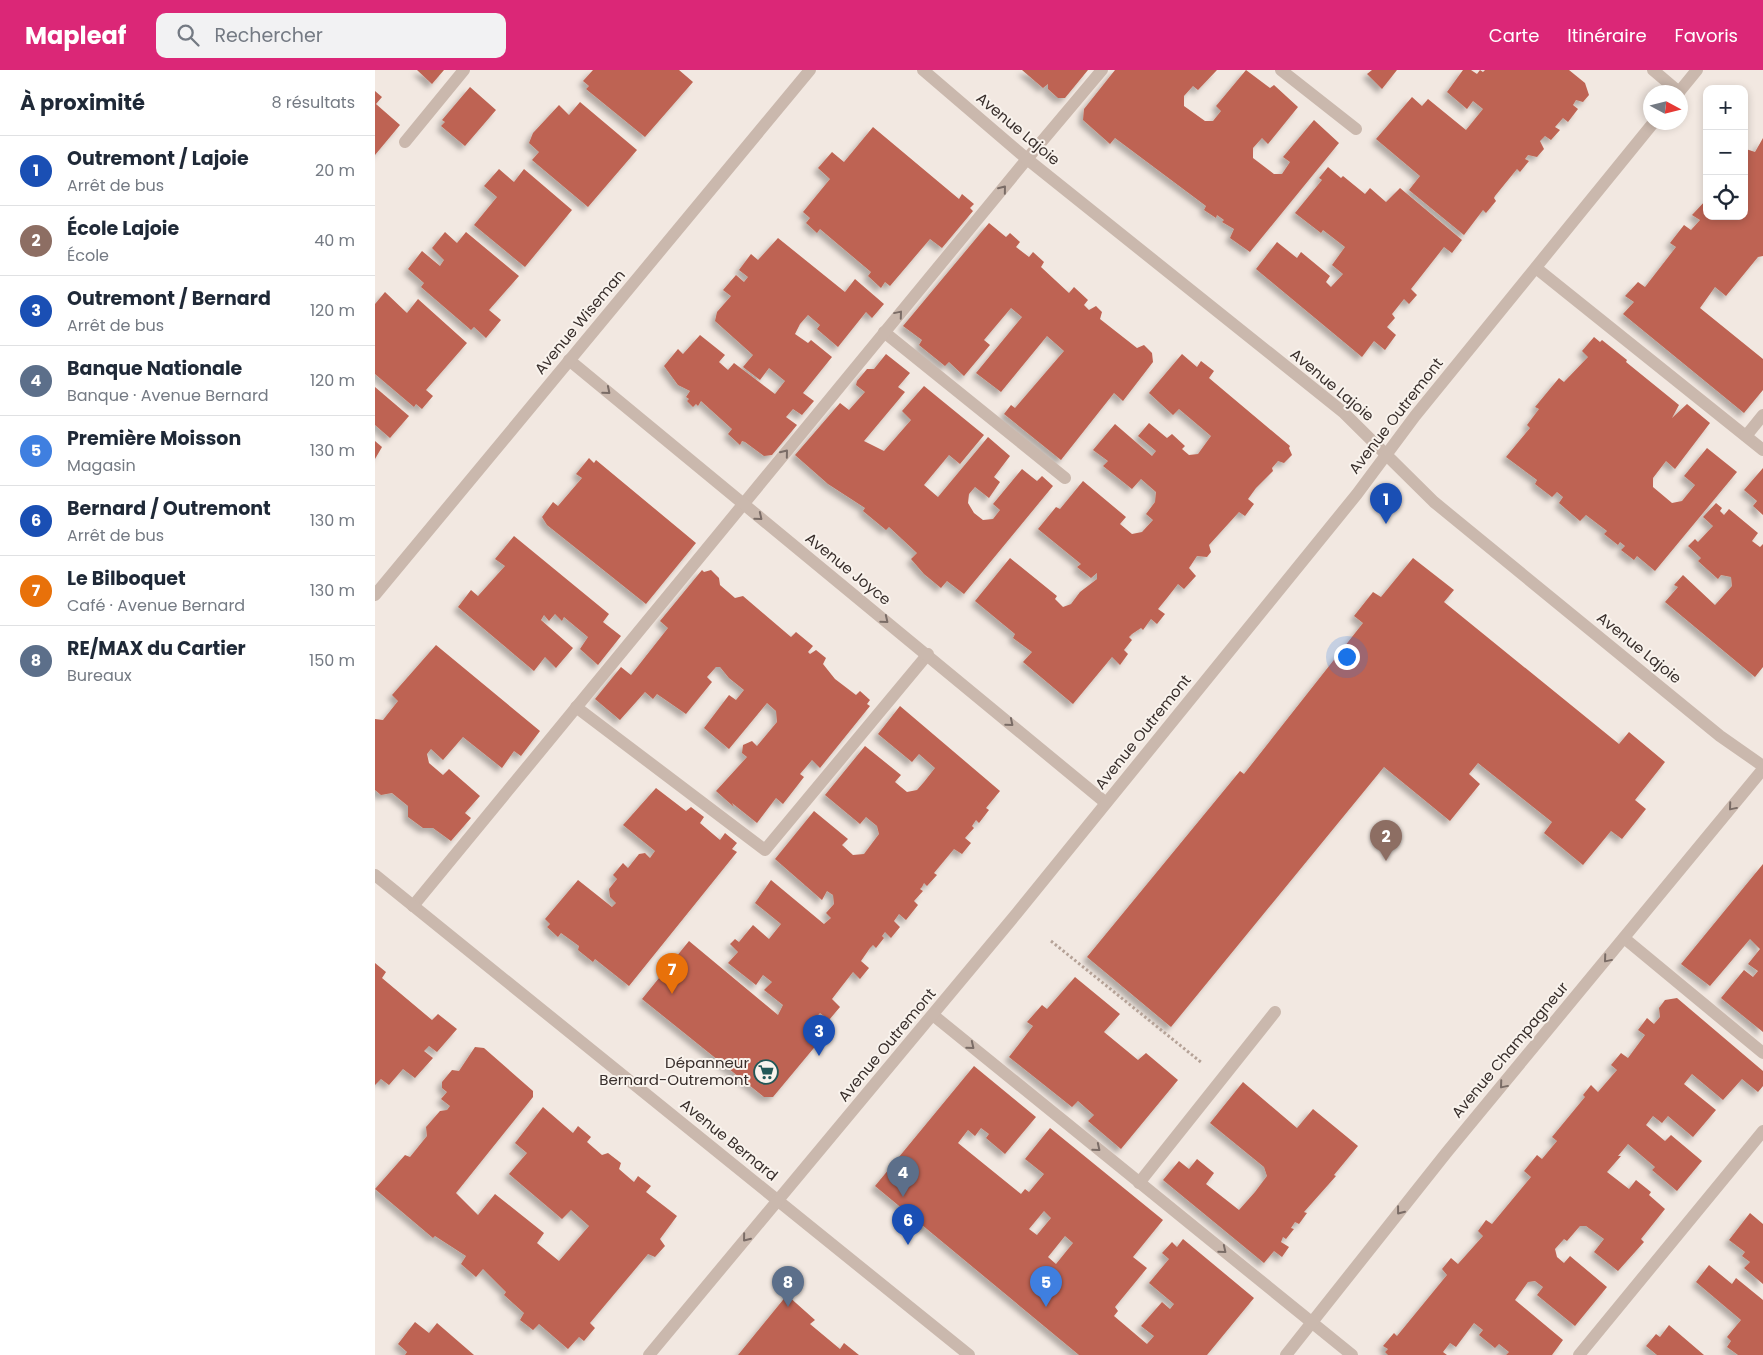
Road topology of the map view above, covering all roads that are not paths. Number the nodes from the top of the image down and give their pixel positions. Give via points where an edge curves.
1 (464, 70) edge
2 (810, 70) edge
3 (923, 70) edge
4 (1102, 70) edge
5 (1281, 70) edge
6 (1653, 70) edge
7 (1697, 70) edge
8 (1671, 85) edge
9 (1685, 85) edge
10 (1356, 129) dead end
11 (1648, 130) edge
12 (405, 142) dead end
13 (1027, 159) junction
14 (1536, 268) junction
15 (884, 332) junction
16 (569, 360) junction
17 (1763, 416) edge
18 (1746, 436) junction
19 (1763, 450) edge
20 (1387, 454) junction
21 (1065, 478) dead end
22 (743, 504) junction
23 (375, 595) edge
24 (927, 654) junction
25 (577, 707) junction
26 (1763, 768) edge
27 (1107, 803) junction
28 (375, 875) edge
29 (413, 906) junction
30 (1624, 938) junction
31 (1275, 1012) dead end
32 (933, 1016) junction
33 (1763, 1053) edge
34 (1763, 1131) edge
35 (1139, 1182) junction
36 (777, 1201) junction
37 (1312, 1322) junction
38 (649, 1355) edge
39 (969, 1355) edge
40 (1285, 1355) edge
41 (1352, 1355) edge
42 (1579, 1355) edge

1 - 12 street
2 - 16 street, Avenue Wiseman
3 - 13 street, Avenue Lajoie
4 - 13 street
5 - 10 street
6 - 8 street
7 - 9 street
11 - 14 street, Avenue Outremont
15 -> 13 street
13 - 20 street, Avenue Lajoie via 1343,412
14 - 18 street
14 - 20 street, Avenue Outremont
15 - 21 street
22 -> 15 street
16 -> 22 street, Avenue Joyce
16 - 23 street, Avenue Wiseman
17 - 18 street
18 - 19 street
20 - 26 street, Avenue Lajoie via 1434,502
20 - 27 street, Avenue Outremont
22 -> 24 street, Avenue Joyce
22 - 25 street
24 - 25 street via 765,850
24 -> 27 street, Avenue Joyce
25 - 29 street
26 -> 30 street, Avenue Champagneur
27 - 32 street, Avenue Outremont
28 - 29 street, Avenue Bernard
29 - 36 street, Avenue Bernard
30 - 33 street
30 -> 37 street, Avenue Champagneur
31 - 35 street
32 -> 35 street
32 - 36 street, Avenue Outremont
34 - 42 street
35 -> 37 street
36 -> 38 street, Avenue Outremont
36 - 39 street, Avenue Bernard
37 - 40 street, Avenue Champagneur
37 - 41 street

